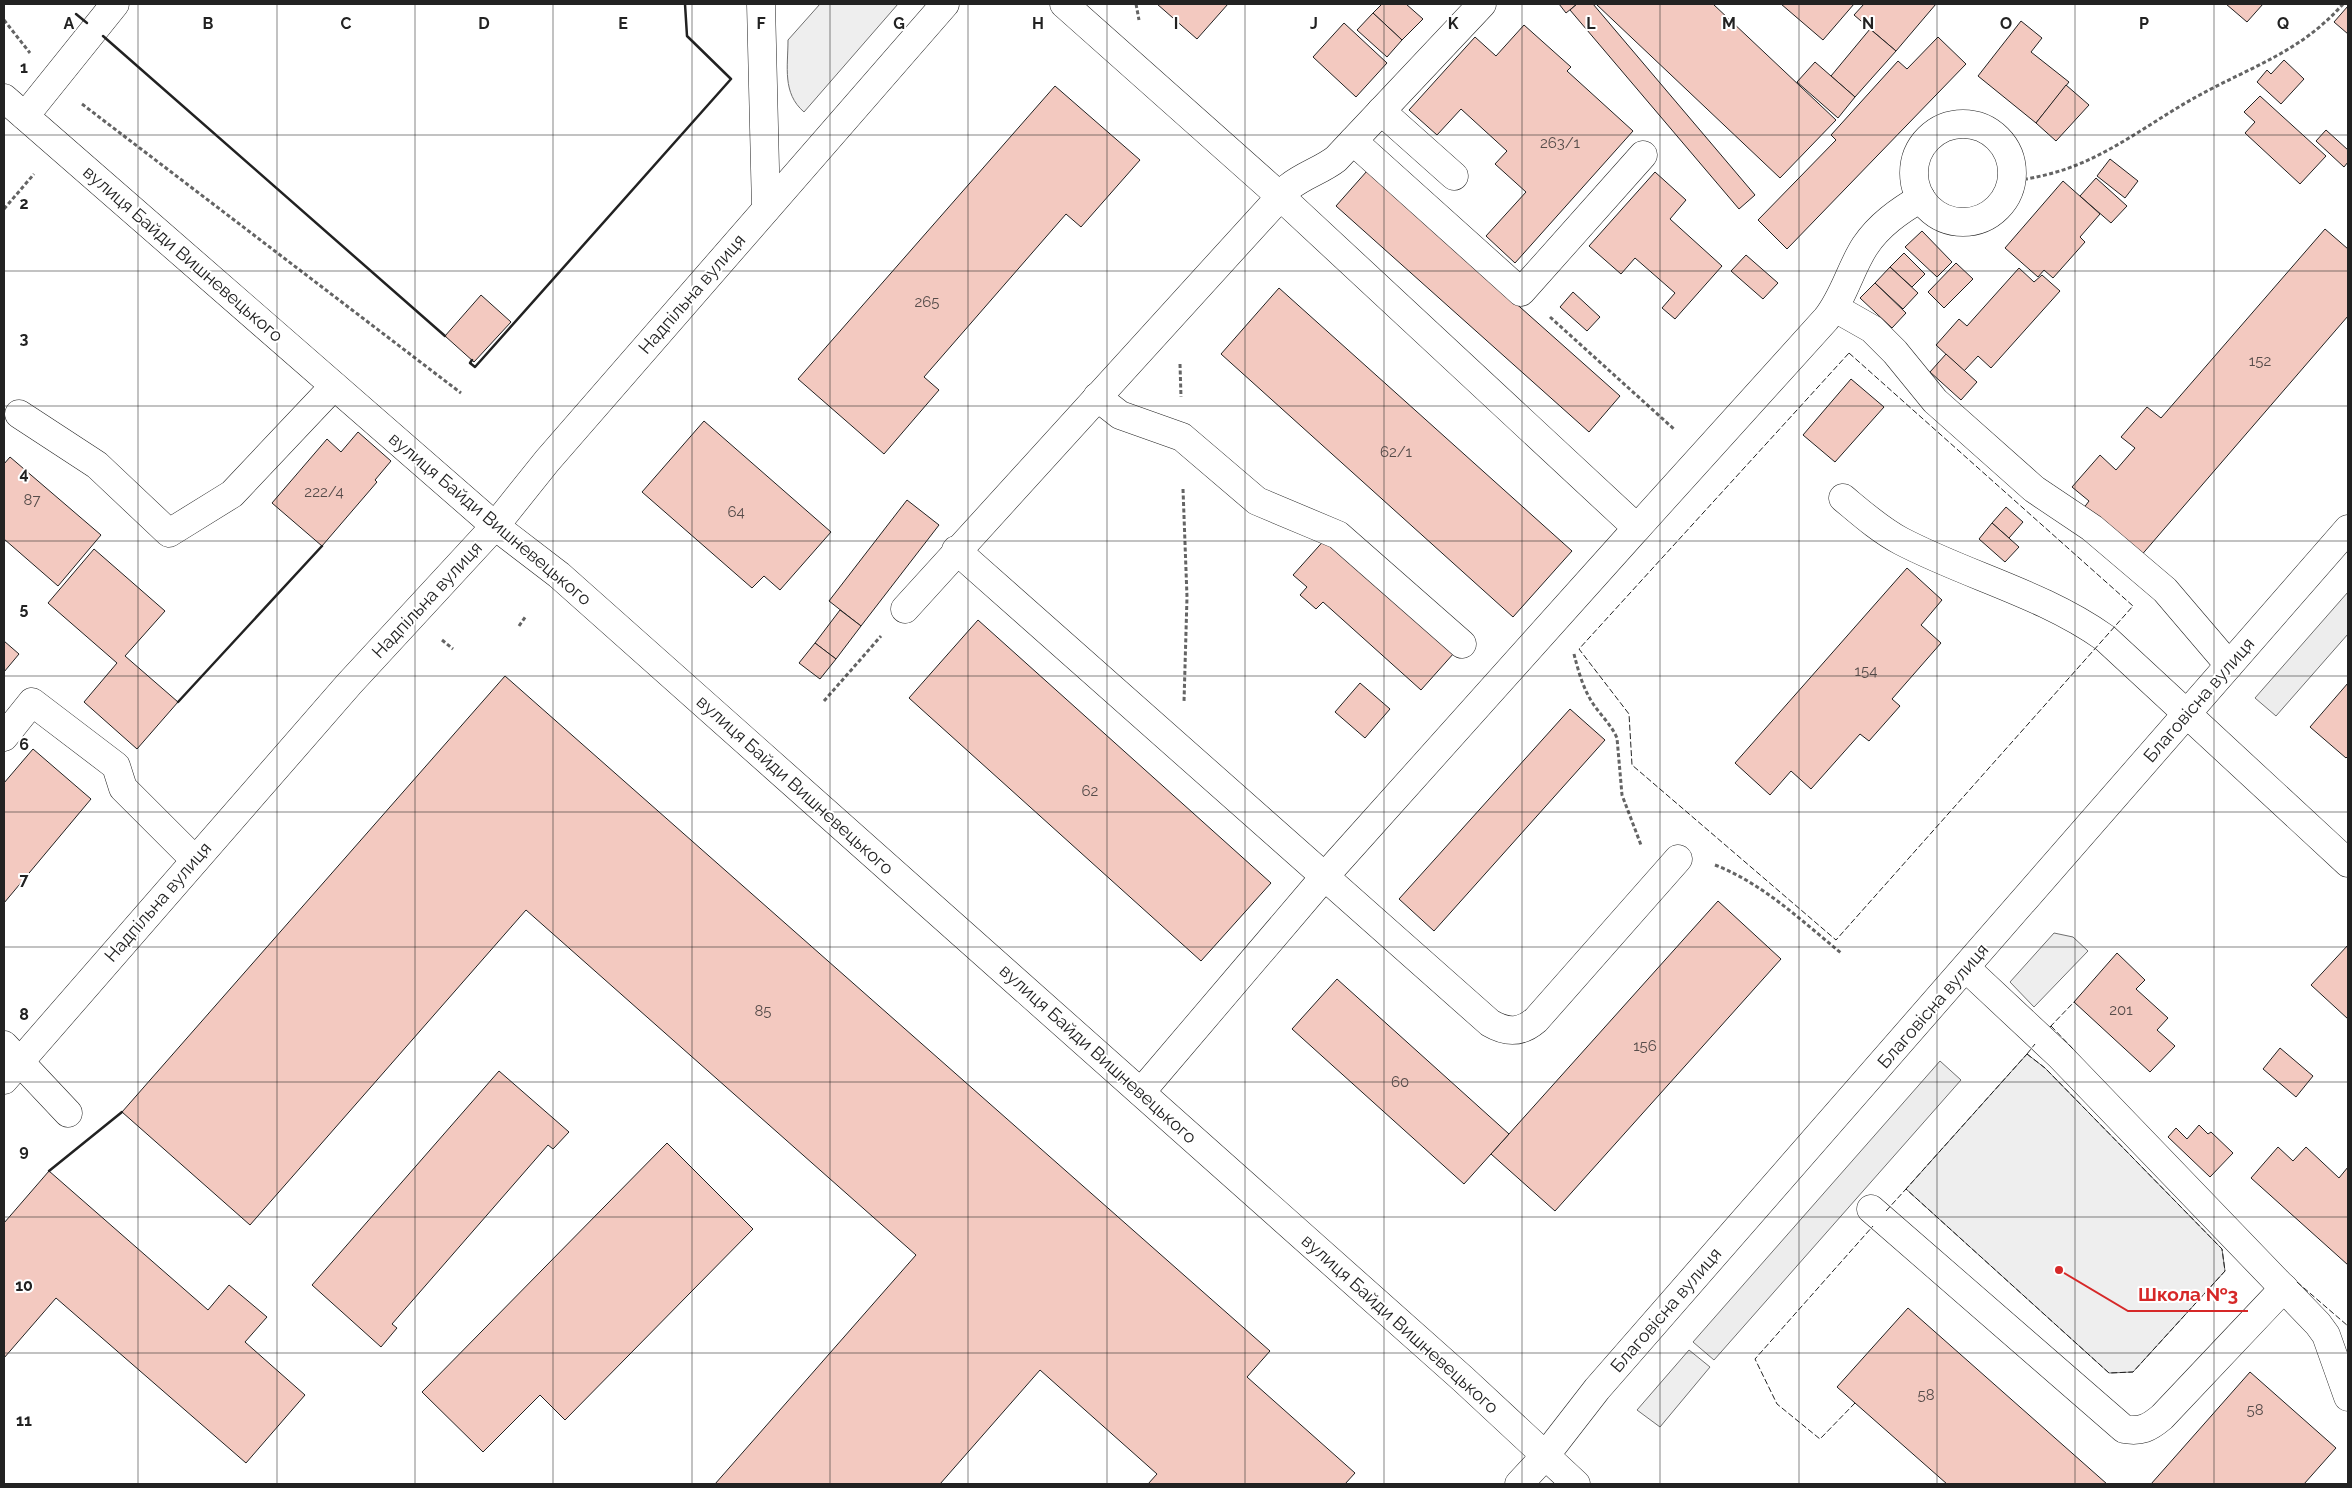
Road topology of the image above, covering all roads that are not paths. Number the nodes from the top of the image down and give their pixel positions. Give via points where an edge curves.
1 (115, 4) edge
2 (761, 4) edge
3 (945, 4) edge
4 (1064, 4) edge
5 (1482, 4) edge
6 (4, 98) edge
7 (1381, 111) junction
8 (25, 116) junction
9 (1353, 141) junction
10 (1643, 155) dead end
11 (1454, 176) dead end
12 (1281, 197) junction
13 (1921, 198) junction
14 (766, 209) junction
15 (1835, 308) junction
16 (334, 386) junction
17 (1097, 397) junction
18 (19, 414) dead end
19 (1843, 498) dead end
20 (496, 526) junction
21 (1637, 528) junction
22 (2348, 529) edge
23 (956, 550) junction
24 (905, 609) road end
25 (1462, 644) dead end
26 (2229, 665) junction
27 (2186, 716) junction
28 (4, 737) edge
29 (1678, 859) road end
30 (194, 860) junction
31 (2348, 863) edge
32 (1325, 876) junction
33 (1966, 968) junction
34 (8, 1061) edge
35 (1142, 1092) junction
36 (68, 1114) dead end
37 (1871, 1209) dead end
38 (2284, 1288) junction
39 (2348, 1397) edge
40 (1545, 1456) junction
41 (1519, 1484) edge
42 (1576, 1484) edge

1 - 8 main road
2 - 14 main road
3 - 14 main road, Надпільна вулиця
4 - 12 main road
5 - 7 main road
6 - 8 main road, вулиця Байди Вишневецького
7 - 9 main road
7 - 11 main road
8 - 16 main road, вулиця Байди Вишневецького
9 - 10 main road via 1521,292
9 - 12 main road via 1324,168 1299,179
12 - 17 main road
12 - 21 main road
13 - 13 main road via 1932,211 1947,220 1980,220 1995,211 2006,198 2012,165 2006,148 1980,127 1963,124 1947,127 1931,136 1915,165 1915,182
13 - 15 main road via 1876,231 1864,247
14 - 20 main road, Надпільна вулиця via 547,461
15 - 21 main road
15 - 26 main road via 1872,329 1896,352 1935,401 2034,489 2092,528 2165,590
16 - 18 main road via 232,494 169,533 96,465
16 - 20 main road, вулиця Байди Вишневецького
17 - 23 main road
17 - 25 main road via 1120,415 1182,437 1257,501 1338,536
19 - 27 main road via 1900,540 2027,594 2082,623 2114,645
20 - 30 main road, Надпільна вулиця via 356,676
20 - 35 main road, вулиця Байди Вишневецького via 559,575
21 - 32 main road
22 - 26 main road, Благовісна вулиця
23 - 24 main road
23 - 32 main road
26 - 27 main road, Благовісна вулиця
27 - 31 main road
27 - 33 main road, Благовісна вулиця
28 - 30 main road via 32,702 116,766 123,788
29 - 32 main road via 1536,1020 1527,1028 1514,1031 1490,1023
30 - 34 main road, Надпільна вулиця
32 - 35 main road
33 - 38 main road via 2072,1067
33 - 40 main road, Благовісна вулиця via 1597,1389
34 - 36 main road
35 - 40 main road, вулиця Байди Вишневецького
37 - 38 main road via 2124,1429 2138,1431 2162,1417
38 - 39 main road via 2326,1335
40 - 41 main road, Благовісна вулиця
40 - 42 main road, вулиця Байди Вишневецького

